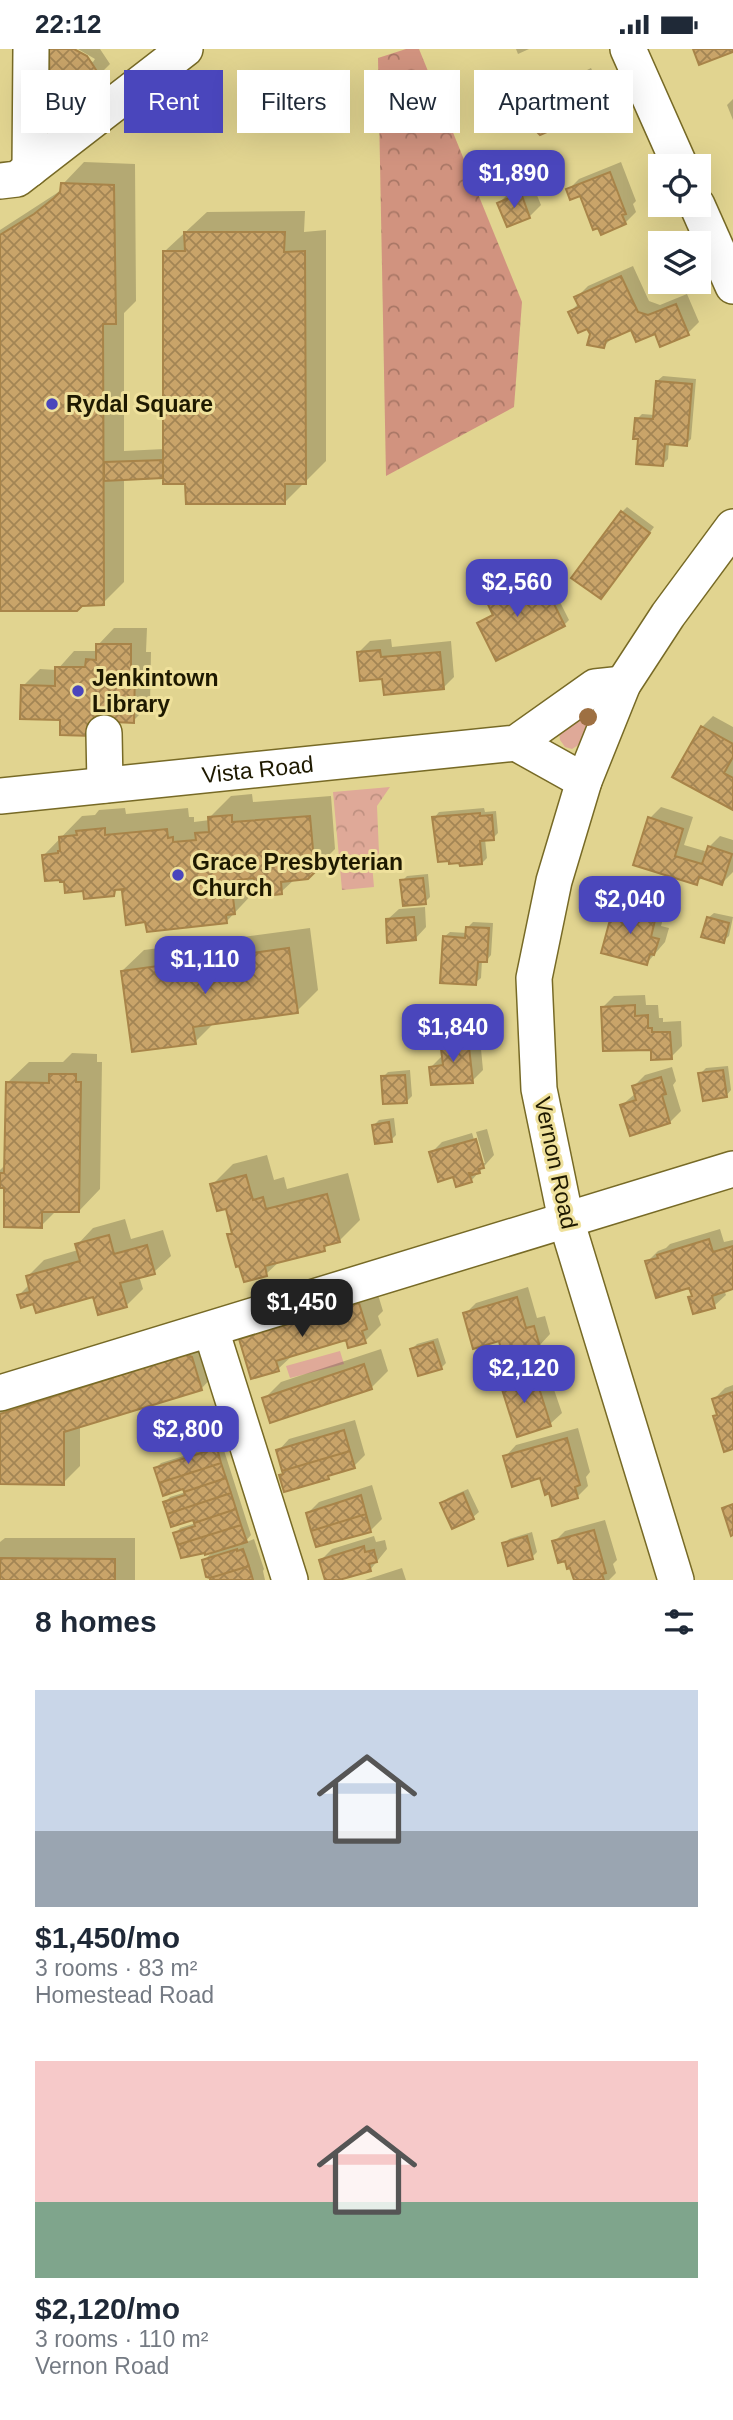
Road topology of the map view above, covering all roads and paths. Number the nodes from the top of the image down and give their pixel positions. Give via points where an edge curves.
1 (31, 49) edge
2 (185, 49) edge
3 (628, 49) edge
4 (675, 154) edge
5 (15, 175) edge
6 (702, 217) edge
7 (733, 286) edge
8 (733, 527) edge
9 (623, 684) junction
10 (104, 733) dead end
11 (516, 743) junction
12 (584, 781) junction
13 (105, 785) junction
14 (0, 796) edge
15 (733, 1170) edge
16 (566, 1220) junction
17 (211, 1330) junction
18 (0, 1393) edge
19 (290, 1580) edge
20 (676, 1580) edge

1 - 5 street
2 - 5 street
3 - 4 street
6 - 7 street
8 - 9 street, Vernon Road
9 - 11 street, Vista Road via 595,687
9 - 12 street, Vernon Road
10 - 13 street
11 - 12 street
11 - 13 street, Vista Road
12 - 16 street, Vernon Road via 551,891 534,978 539,1089
13 - 14 street, Vista Road
15 - 16 street
16 - 17 street
16 - 20 street, Vernon Road
17 - 18 street
17 - 19 street via 228,1424

